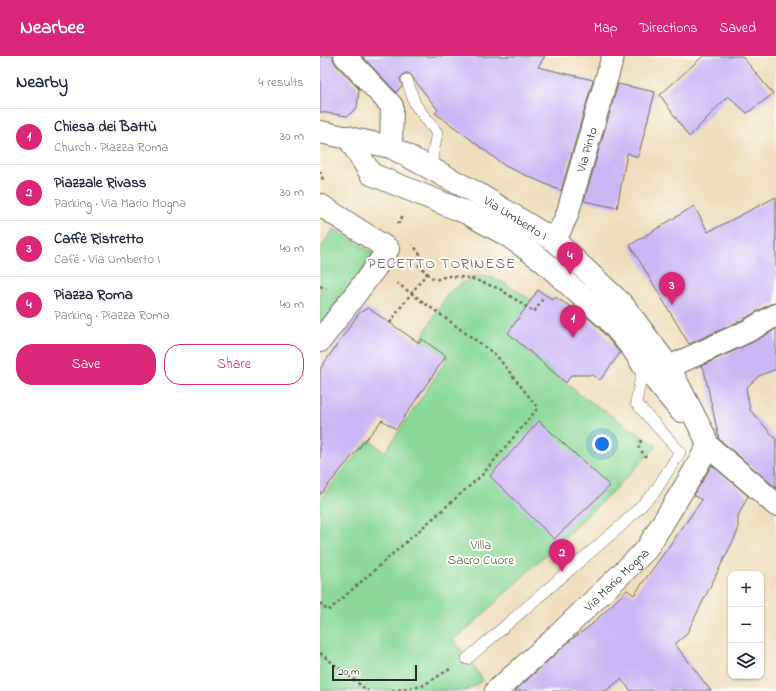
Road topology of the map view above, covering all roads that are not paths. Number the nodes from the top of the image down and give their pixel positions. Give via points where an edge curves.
1 (345, 56) edge
2 (613, 56) edge
3 (407, 80) dead end
4 (320, 132) edge
5 (348, 137) junction
6 (391, 147) junction
7 (430, 168) junction
8 (320, 205) edge
9 (555, 241) junction
10 (776, 315) edge
11 (320, 341) edge
12 (643, 365) junction
13 (669, 367) junction
14 (706, 440) junction
15 (776, 505) edge
16 (467, 659) road end
17 (496, 691) edge

1 - 6 street via 392,106
2 - 9 street, Via Pinto via 567,215
3 - 7 lane via 415,104 437,133
4 - 5 street, Via Umberto I
5 - 6 street, Via Umberto I
5 - 12 street via 371,174 467,213 510,237 542,260 608,319
6 - 7 street, Via Umberto I
7 - 9 street, Via Umberto I
8 - 11 street via 388,249
9 - 13 street, Via Umberto I via 622,305
10 - 13 street via 748,331
12 - 14 street
12 - 16 lane via 636,402 680,452 654,493 623,524
13 - 14 street, Via Umberto I
14 - 15 street, Via Umberto I
14 - 17 street, Via Mario Mogna via 689,480 646,550

